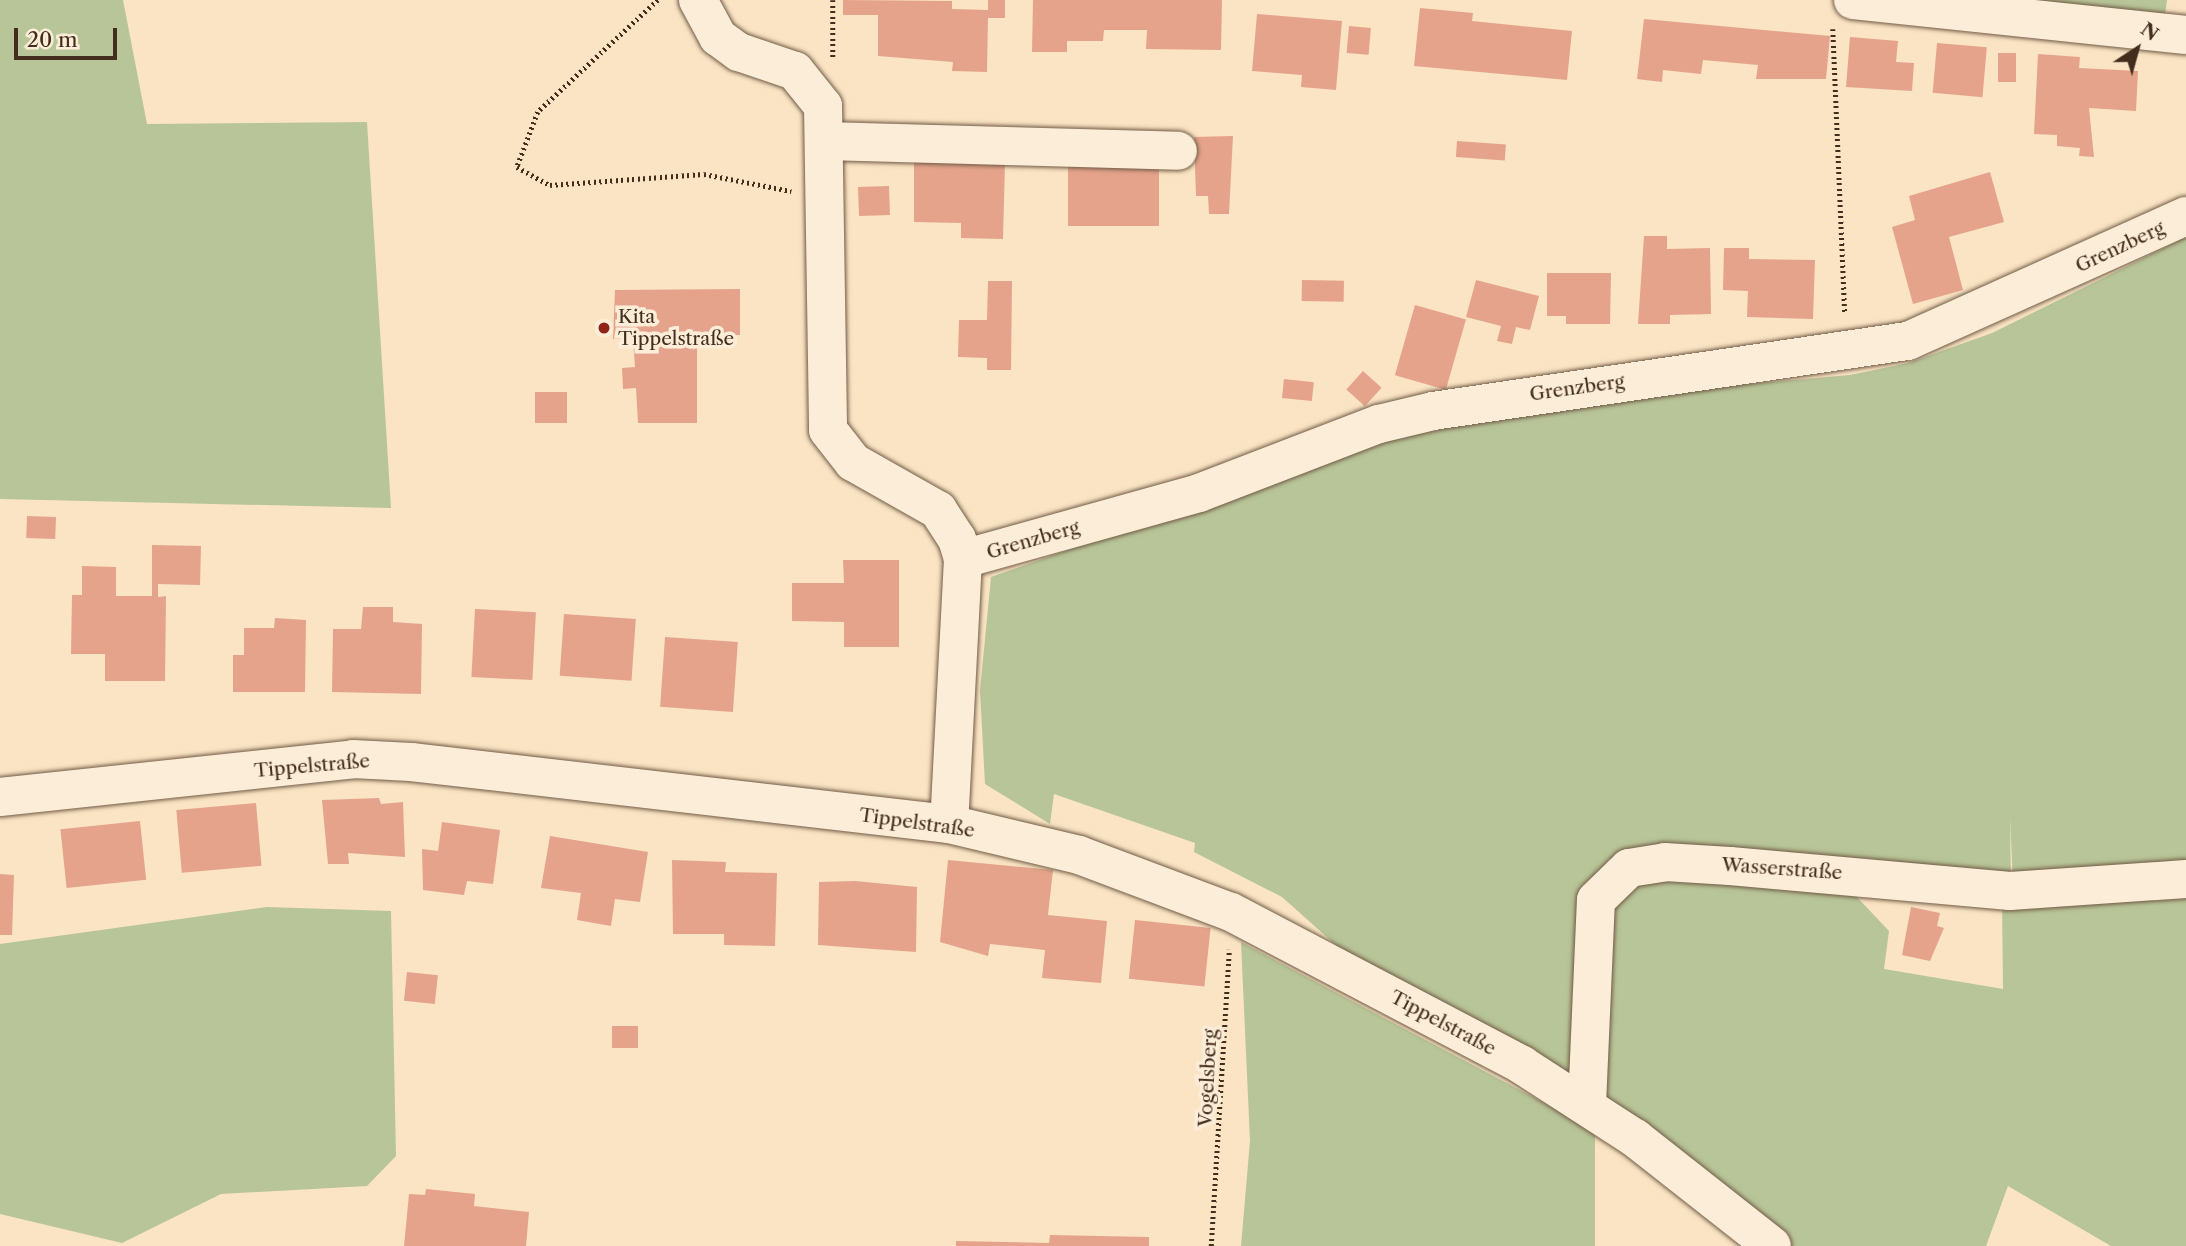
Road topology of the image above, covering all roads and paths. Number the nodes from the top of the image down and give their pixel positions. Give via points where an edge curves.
1 (658, 0) edge
2 (698, 0) edge
3 (1843, 6) edge
4 (2186, 35) edge
5 (826, 141) junction
6 (1178, 151) dead end
7 (824, 192) junction
8 (2186, 216) edge
9 (1848, 354) junction
10 (963, 559) junction
11 (0, 797) edge
12 (949, 824) junction
13 (2186, 879) edge
14 (1231, 912) junction
15 (1587, 1105) junction
16 (1211, 1246) edge
17 (1772, 1246) edge

1 - 7 path via 538,112 517,167 550,185 704,174
2 - 5 street, Grenzberg via 709,28 728,46 807,80 822,106
3 - 4 street
3 - 9 path
5 - 6 street
5 - 7 street, Grenzberg
7 - 10 street, Grenzberg via 828,430 853,462 938,510
8 - 9 street, Grenzberg via 1967,320
9 - 10 street, Grenzberg via 1433,411 1379,424 1199,493
10 - 12 street, Grenzberg
11 - 12 street, Tippelstraße via 353,759
12 - 14 street, Tippelstraße via 1079,855
13 - 15 street, Wasserstraße via 2010,891 1717,865 1629,868 1597,900
14 - 15 street, Tippelstraße
14 - 16 path, Vogelsberg
15 - 17 street, Tippelstraße

